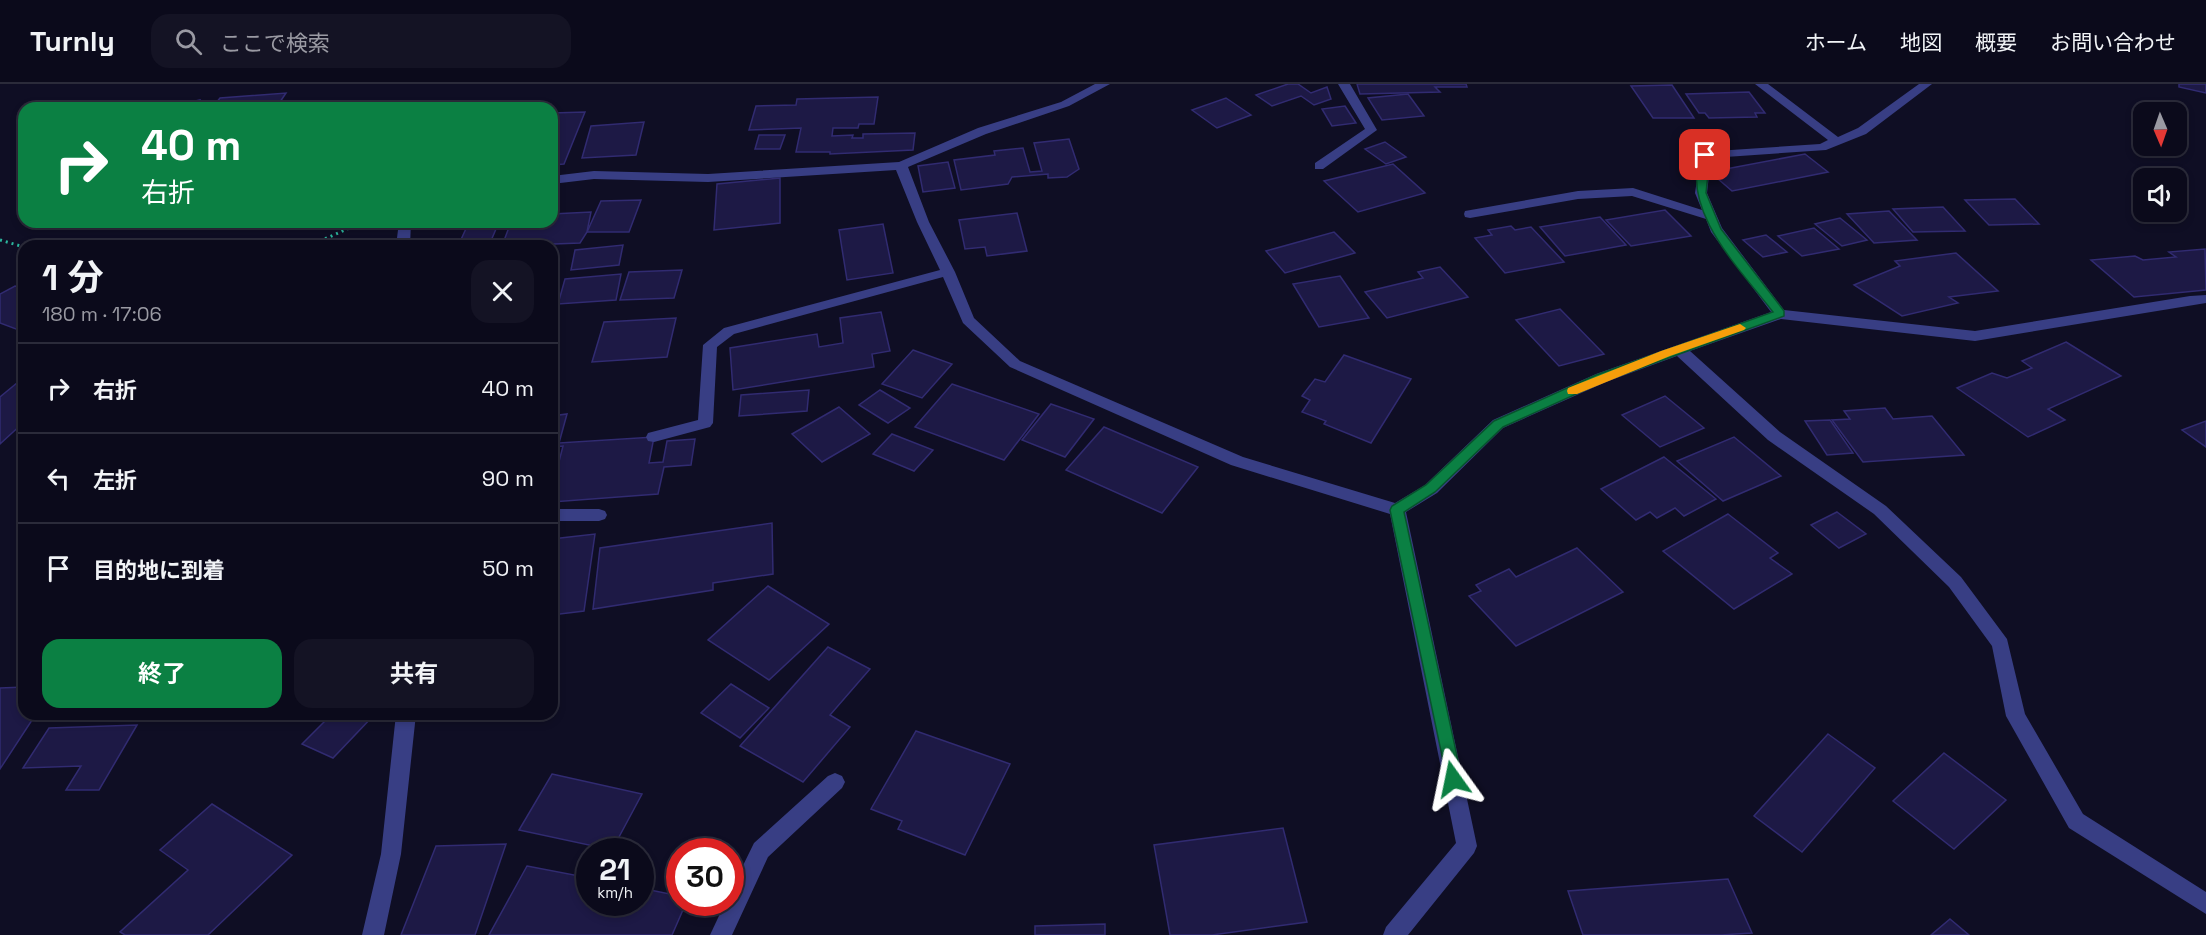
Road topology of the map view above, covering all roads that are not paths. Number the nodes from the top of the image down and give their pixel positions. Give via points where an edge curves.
1 (1104, 84) edge
2 (1344, 84) edge
3 (1761, 84) edge
4 (1926, 84) edge
5 (1836, 141) junction
6 (901, 166) junction
7 (1318, 166) dead end
8 (558, 179) edge
9 (1470, 214) dead end
10 (1711, 217) junction
11 (948, 272) junction
12 (2206, 299) edge
13 (1780, 314) junction
14 (1678, 349) junction
15 (654, 437) dead end
16 (1396, 510) junction
17 (558, 515) edge
18 (598, 515) dead end
19 (405, 720) edge
20 (835, 782) dead end
21 (2206, 904) edge
22 (373, 935) edge
23 (721, 935) edge
24 (1394, 935) edge

1 - 6 street via 1065,104 982,131
2 - 7 street via 1371,130
3 - 5 street
4 - 5 street via 1862,131
5 - 10 street via 1822,147 1705,155 1701,193
6 - 8 street via 708,178 594,175
6 - 11 street
9 - 10 street via 1578,195 1633,192
10 - 13 street
11 - 15 street via 729,331 710,345 705,423
11 - 16 street via 968,320 1015,364 1237,461
12 - 13 street via 1975,336
13 - 14 street
14 - 16 street via 1498,424 1431,489
14 - 21 street via 1774,436 1880,510 1955,582 2001,644 2016,716 2076,821
16 - 24 street via 1467,846
17 - 18 street
19 - 22 street via 391,854
20 - 23 street via 761,850

